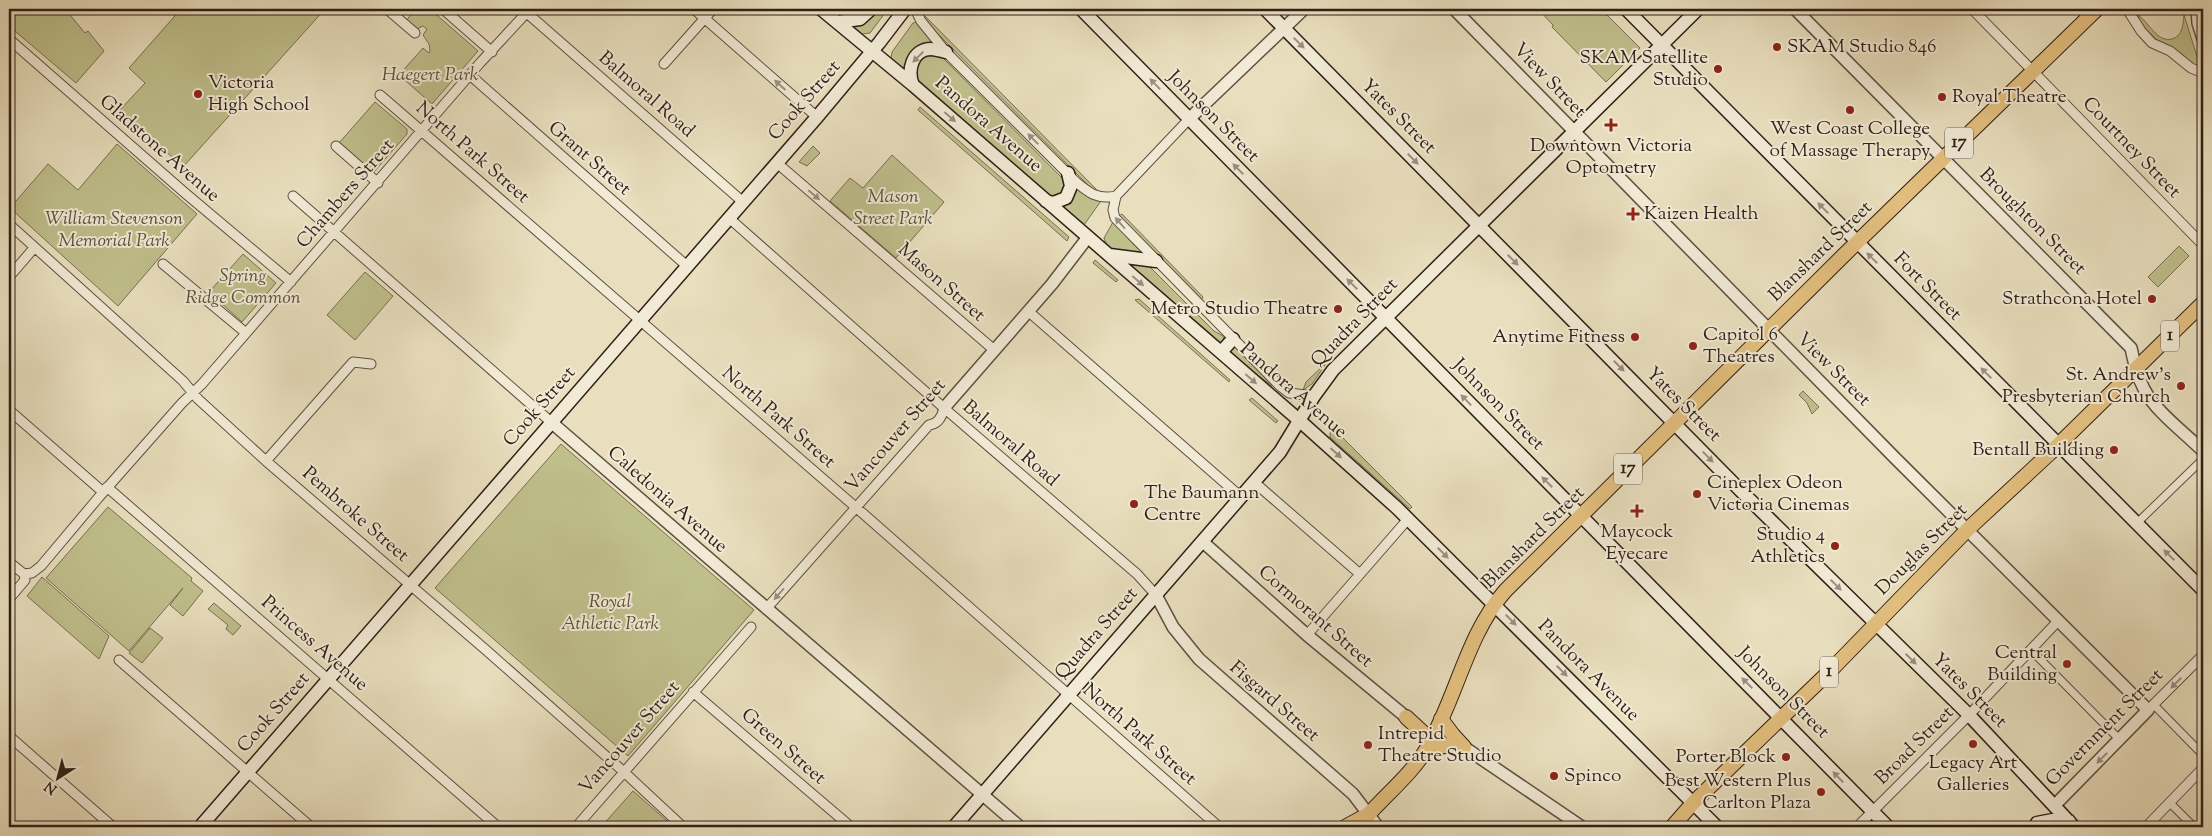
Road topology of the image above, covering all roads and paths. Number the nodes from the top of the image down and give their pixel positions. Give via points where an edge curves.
1 (387, 9) edge
2 (443, 9) edge
3 (694, 9) edge
4 (713, 9) edge
5 (821, 9) edge
6 (871, 9) edge
7 (906, 9) edge
8 (915, 9) edge
9 (1082, 9) edge
10 (1265, 9) edge
11 (1304, 9) edge
12 (1454, 9) edge
13 (1626, 9) edge
14 (1698, 9) edge
15 (1795, 9) edge
16 (1972, 9) edge
17 (2082, 9) edge
18 (2097, 9) edge
19 (2127, 9) edge
20 (2197, 9) edge
21 (528, 11) edge
22 (704, 18) junction
23 (837, 22) junction
24 (2083, 24) junction
25 (1283, 28) junction
26 (415, 33) dead end
27 (9, 39) edge
28 (2203, 39) edge
29 (1662, 45) junction
30 (872, 51) junction
31 (492, 52) junction
32 (946, 52) junction
33 (664, 64) dead end
34 (2032, 71) junction
35 (2203, 73) edge
36 (470, 75) junction
37 (913, 85) junction
38 (380, 95) dead end
39 (817, 117) junction
40 (1190, 119) junction
41 (422, 131) junction
42 (1574, 131) junction
43 (336, 146) dead end
44 (1943, 158) junction
45 (777, 163) junction
46 (1068, 173) junction
47 (378, 183) junction
48 (293, 196) dead end
49 (1116, 196) junction
50 (1046, 201) junction
51 (743, 202) junction
52 (729, 218) junction
53 (9, 224) edge
54 (1479, 225) junction
55 (336, 232) junction
56 (1088, 237) junction
57 (1857, 243) junction
58 (2203, 245) edge
59 (34, 248) junction
60 (1110, 256) junction
61 (1156, 261) junction
62 (163, 264) dead end
63 (687, 266) junction
64 (9, 277) edge
65 (291, 282) junction
66 (2202, 305) edge
67 (1028, 311) junction
68 (1386, 317) junction
69 (641, 320) junction
70 (1768, 330) junction
71 (246, 333) junction
72 (1233, 339) junction
73 (993, 350) junction
74 (1221, 352) junction
75 (371, 364) dead end
76 (2136, 370) junction
77 (193, 392) junction
78 (1314, 396) junction
79 (944, 408) junction
80 (9, 410) edge
81 (1300, 421) junction
82 (551, 422) junction
83 (1674, 422) junction
84 (2058, 445) junction
85 (2203, 451) edge
86 (2203, 459) edge
87 (266, 461) junction
88 (1254, 482) junction
89 (105, 490) junction
90 (1241, 497) junction
91 (856, 508) junction
92 (1581, 516) junction
93 (1408, 518) junction
94 (2136, 524) junction
95 (1967, 530) junction
96 (1202, 542) junction
97 (9, 562) edge
98 (24, 574) junction
99 (1360, 574) junction
100 (410, 584) junction
101 (2203, 590) edge
102 (1156, 595) junction
103 (9, 599) edge
104 (1494, 604) junction
105 (766, 609) junction
106 (2058, 621) junction
107 (1876, 624) junction
108 (751, 627) dead end
109 (1307, 635) junction
110 (2031, 650) junction
111 (2203, 655) edge
112 (119, 660) dead end
113 (329, 679) junction
114 (694, 692) junction
115 (1069, 695) junction
116 (2151, 708) junction
117 (1969, 715) junction
118 (1406, 718) joint
119 (1781, 718) junction
120 (1434, 734) junction
121 (9, 736) edge
122 (2120, 740) junction
123 (1464, 747) junction
124 (2203, 755) edge
125 (2203, 768) edge
126 (248, 772) junction
127 (624, 772) junction
128 (982, 794) junction
129 (2169, 802) junction
130 (1692, 803) junction
131 (2054, 806) junction
132 (1872, 812) junction
133 (1366, 821) edge
134 (2072, 824) edge
135 (2035, 825) edge
136 (113, 827) edge
137 (200, 827) edge
138 (312, 827) edge
139 (498, 827) edge
140 (576, 827) edge
141 (683, 827) edge
142 (851, 827) edge
143 (954, 827) edge
144 (1020, 827) edge
145 (1220, 827) edge
146 (1345, 827) edge
147 (1378, 827) edge
148 (1582, 827) edge
149 (1672, 827) edge
150 (1717, 827) edge
151 (1857, 827) edge
152 (1888, 827) edge
153 (2146, 827) edge
154 (2194, 827) edge

1 - 26 street
2 - 31 street
3 - 22 street
4 - 22 street
5 - 23 main road, Pandora Avenue
6 - 23 main road via 860,19
7 - 30 main road, Cook Street
8 - 32 street, Pandora Avenue
40 -> 9 main road, Johnson Street
10 - 25 main road, Yates Street
11 - 25 street
12 - 42 street, View Street
13 - 29 main road, Fort Street
14 - 29 main road, Quadra Street
15 - 44 street, Broughton Street
16 - 34 street, Courtney Street
17 - 24 main road
18 - 24 main road, Blanshard Street / 17
19 - 35 street via 2152,43
20 - 28 street
21 - 31 street, Chambers Street
21 - 51 street, Balmoral Road
22 - 33 street
39 -> 22 street
23 - 30 main road, Pandora Avenue
24 - 34 main road, Blanshard Street / 17
25 - 40 street
25 -> 54 main road, Yates Street
27 - 65 street, Gladstone Avenue via 178,188
29 - 42 main road, Quadra Street
57 -> 29 main road, Fort Street
30 - 37 main road, Pandora Avenue
30 - 39 main road, Cook Street
31 - 36 street, Chambers Street
32 -> 37 main road via 932,49 918,54 910,68
46 -> 32 street, Pandora Avenue
34 - 44 main road, Blanshard Street / 17
34 - 58 street, Courtney Street
36 - 41 street, Chambers Street
36 - 63 street, Grant Street
37 -> 50 main road, Pandora Avenue
38 - 41 street, North Park Street
39 - 45 main road, Cook Street
40 - 49 street
68 -> 40 main road, Johnson Street
41 - 47 street, Chambers Street
41 - 69 street, North Park Street
42 - 54 main road, Quadra Street
42 - 70 street, View Street
43 - 47 street
44 - 57 main road, Blanshard Street / 17
44 - 76 street, Broughton Street via 2131,348
45 - 51 main road, Cook Street
45 -> 73 street, Mason Street
46 - 49 street, Pandora Avenue via 1093,196
46 - 50 main road via 1071,186 1066,198 1053,203
47 - 55 street, Chambers Street
48 - 55 street, Caledonia Avenue
61 -> 49 street, Pandora Avenue via 1115,218
50 - 56 main road, Pandora Avenue
51 - 52 main road, Cook Street
52 - 63 main road, Cook Street
52 - 79 street, Balmoral Road
53 - 59 street, Pembroke Street
54 - 68 main road, Quadra Street
54 -> 83 main road, Yates Street
55 - 65 street, Chambers Street
55 - 82 street, Caledonia Avenue
56 - 60 main road, Pandora Avenue
56 - 67 street, Vancouver Street
57 - 70 main road, Blanshard Street / 17
84 -> 57 main road, Fort Street
59 - 64 street
59 - 77 street, Pembroke Street
60 - 61 main road
60 -> 74 main road, Pandora Avenue
61 - 72 street, Pandora Avenue
62 - 71 street
63 - 69 main road, Cook Street
65 - 71 street, Chambers Street
66 - 76 main road, Douglas Street / 1
67 - 73 street, Vancouver Street
67 - 90 street
68 - 78 main road, Quadra Street via 1333,370
92 -> 68 main road, Johnson Street
69 - 82 main road, Cook Street
69 - 91 street, North Park Street
70 - 83 main road, Blanshard Street / 17
70 - 95 street, View Street
71 - 77 street, Chambers Street
72 - 74 main road
72 - 78 street, Pandora Avenue via 1289,393
73 - 79 street, Vancouver Street
74 -> 81 main road, Pandora Avenue
75 - 87 street via 353,362
76 - 84 main road, Douglas Street / 1
76 - 85 street, Broughton Street via 2144,390
77 - 87 street, Pembroke Street
77 - 89 street, Chambers Street
78 - 81 main road, Quadra Street
79 - 91 street, Vancouver Street via 943,415 929,426
79 - 102 street, Balmoral Road via 1137,574
80 - 89 street, Princess Avenue
81 - 88 main road, Quadra Street via 1283,449
81 -> 93 main road, Pandora Avenue
82 - 100 main road, Cook Street
82 - 105 street, Caledonia Avenue
83 - 92 main road, Blanshard Street / 17
83 -> 107 main road, Yates Street
84 - 94 main road, Fort Street
84 - 95 main road, Douglas Street / 1
86 - 94 street
87 - 100 street, Pembroke Street
88 - 90 main road, Quadra Street
88 - 99 street
89 - 98 street, Chambers Street via 41,566 32,573
89 - 113 street, Princess Avenue
90 - 96 main road, Quadra Street
91 -> 105 street, Vancouver Street
91 - 115 street, North Park Street
92 - 104 main road, Blanshard Street / 17
119 -> 92 main road, Johnson Street
93 - 99 street
93 -> 104 main road, Pandora Avenue
101 -> 94 main road, Fort Street
95 - 106 street, View Street
95 - 107 main road, Douglas Street / 1
96 - 102 main road, Quadra Street
96 - 109 street, Cormorant Street
97 - 98 street
98 - 103 street via 25,580
99 - 109 street
100 - 113 main road, Cook Street
100 - 127 street, Pembroke Street
102 - 115 main road, Quadra Street
102 - 133 street, Fisgard Street via 1173,627 1199,659 1353,794
104 - 120 main road, Blanshard Street / 17 via 1475,637
104 -> 130 main road, Pandora Avenue
105 - 128 street, Caledonia Avenue
106 - 110 street, Broad Street
106 - 116 street, View Street
107 -> 117 main road, Yates Street
107 - 119 main road, Douglas Street / 1
108 - 114 street, Vancouver Street
109 - 118 street, Cormorant Street
110 - 117 street, Broad Street
110 - 122 street
111 -> 116 street, Government Street
112 - 126 street
113 - 126 main road, Cook Street
113 - 139 street, Princess Avenue
114 - 127 street, Vancouver Street
114 - 142 street, Green Street
115 - 128 main road, Quadra Street
115 - 145 street, North Park Street
116 - 122 street, Government Street
116 - 124 street
117 - 131 main road, Yates Street
117 - 132 street, Broad Street
118 - 120 main road via 1412,718
119 - 130 main road, Douglas Street / 1
132 -> 119 main road, Johnson Street
120 - 123 main road via 1450,745
120 - 123 main road via 1453,735
120 - 133 main road, Blanshard Street / 17
121 - 136 street
122 -> 131 street, Government Street
123 - 148 street
125 - 129 street
126 - 137 main road, Cook Street
126 - 138 street
127 - 140 street, Vancouver Street
127 - 141 street, Pembroke Street
128 - 143 main road, Quadra Street
128 - 144 street, Caledonia Avenue
129 - 153 street
129 - 154 street
130 - 149 main road, Douglas Street / 1
130 - 150 main road, Pandora Avenue
131 - 134 main road, Yates Street
131 - 135 main road, Government Street
132 - 151 street, Broad Street
132 - 152 main road, Johnson Street
133 - 146 main road, Blanshard Street / 17
133 - 147 street, Fisgard Street
134 - 135 main road via 2058,818

